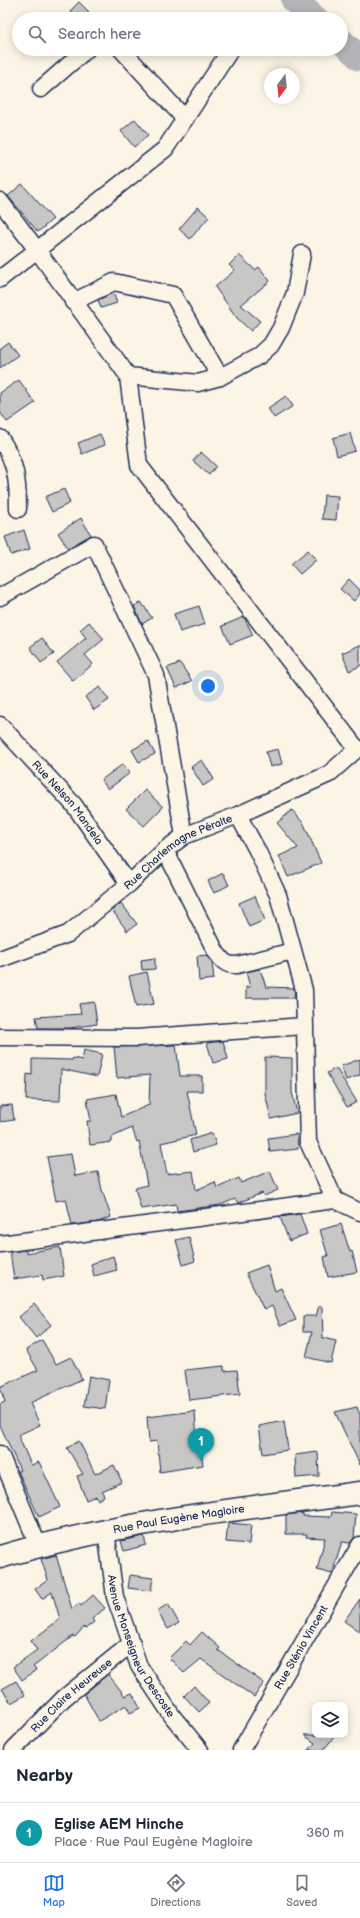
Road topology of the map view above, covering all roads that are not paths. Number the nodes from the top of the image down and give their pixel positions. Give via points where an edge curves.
1 (80, 56) edge
2 (128, 56) edge
3 (226, 56) edge
4 (41, 89) dead end
5 (185, 119) junction
6 (0, 201) edge
7 (37, 250) junction
8 (302, 254) dead end
9 (0, 279) edge
10 (73, 302) junction
11 (128, 376) junction
12 (220, 377) junction
13 (0, 438) edge
14 (18, 509) dead end
15 (0, 597) edge
16 (0, 725) edge
17 (359, 749) edge
18 (238, 815) junction
19 (184, 836) junction
20 (165, 850) junction
21 (129, 884) junction
22 (294, 951) junction
23 (0, 959) edge
24 (304, 1026) junction
25 (0, 1038) edge
26 (335, 1200) junction
27 (360, 1212) edge
28 (0, 1244) edge
29 (0, 1454) edge
30 (360, 1493) edge
31 (106, 1532) junction
32 (360, 1545) edge
33 (38, 1546) junction
34 (0, 1557) edge
35 (132, 1643) junction
36 (13, 1750) edge
37 (200, 1750) edge
38 (241, 1750) edge

1 - 4 street
2 - 5 street
3 - 5 street
5 - 7 street via 165,149
6 - 7 street
7 - 9 street
7 - 10 street
8 - 12 street via 295,292 281,328 271,345 259,356
10 - 11 street
10 - 12 street via 114,282 173,295
11 - 12 street via 198,383
11 - 17 street via 139,465
13 - 14 street via 14,465
15 - 19 street via 94,544 156,675
16 - 21 street, Rue Nelson Mandela via 74,805
17 - 18 street, Rue Charlemagne Péralte via 329,774
18 - 19 street, Rue Charlemagne Péralte
18 - 22 street via 258,850 278,894
19 - 20 street, Rue Charlemagne Péralte
20 - 21 street, Rue Charlemagne Péralte
20 - 22 street via 216,952 227,964 236,965
21 - 23 street, Rue Charlemagne Péralte via 68,934
22 - 24 street via 304,990
24 - 25 street via 137,1038
24 - 26 street via 308,1142
26 - 27 street
26 - 28 street
29 - 33 street
30 - 31 main road, Rue Paul Eugène Magloire via 227,1510
31 - 33 main road, Rue Paul Eugène Magloire
31 - 35 street, Avenue Monseigneur Descoste via 115,1597
32 - 38 street, Rue Sténio Vincent
33 - 34 main road, Rue Paul Eugène Magloire
35 - 36 street, Rue Claire Heureuse via 64,1698
35 - 37 street, Avenue Monseigneur Descoste via 139,1666

